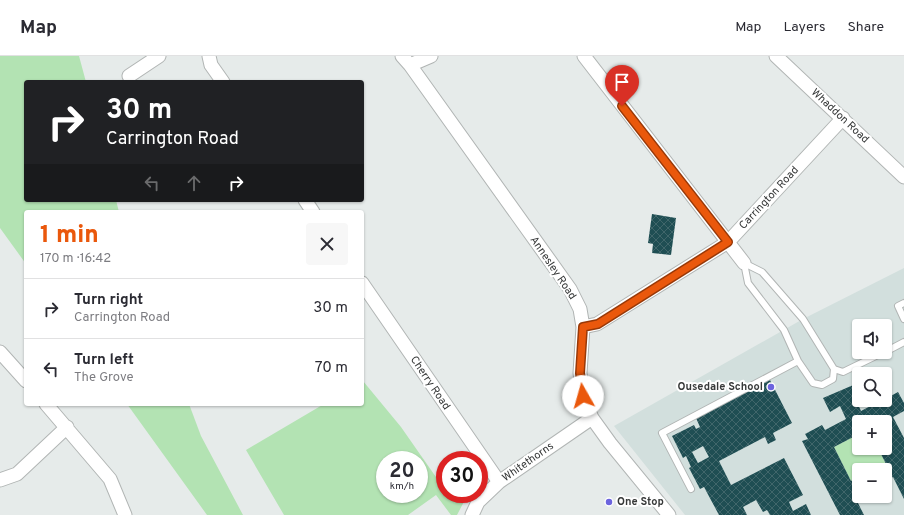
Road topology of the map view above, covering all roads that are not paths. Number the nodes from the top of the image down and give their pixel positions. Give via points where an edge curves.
1 (159, 56) edge
2 (209, 56) edge
3 (431, 56) edge
4 (584, 56) edge
5 (776, 56) edge
6 (406, 61) edge
7 (130, 79) edge
8 (222, 80) edge
9 (843, 118) junction
10 (904, 177) edge
11 (728, 242) junction
12 (744, 263) junction
13 (364, 286) edge
14 (904, 303) edge
15 (904, 319) edge
16 (583, 327) junction
17 (904, 342) edge
18 (892, 348) edge
19 (0, 352) edge
20 (870, 359) edge
21 (798, 361) junction
22 (834, 369) junction
23 (24, 379) edge
24 (48, 406) edge
25 (592, 418) junction
26 (67, 427) junction
27 (0, 480) edge
28 (499, 482) junction
29 (691, 488) dead end
30 (125, 515) edge
31 (472, 515) edge
32 (669, 515) edge

1 - 7 street
2 - 8 street
3 - 6 street
4 - 11 street
5 - 9 street, Whaddon Road
6 - 16 street, Annesley Road via 570,289 580,309
9 - 10 street, Whaddon Road
9 - 11 street, Carrington Road
11 - 12 street
11 - 16 street, Carrington Road via 598,324
12 - 21 lane via 748,283 784,330
12 - 22 lane via 762,272 803,319
13 - 28 street, Cherry Road
14 - 15 lane via 898,306
16 - 25 street, Annesley Road via 580,373 583,396
17 - 18 lane
19 - 23 street
20 - 22 lane via 843,372
21 - 22 lane via 813,383 822,385 833,379
21 - 29 lane via 662,433
24 - 26 street
25 - 28 street, Whitethorns
25 - 32 street, Annesley Road
26 - 27 street via 17,474
26 - 30 street via 110,479
28 - 31 street, Whitethorns via 478,502

